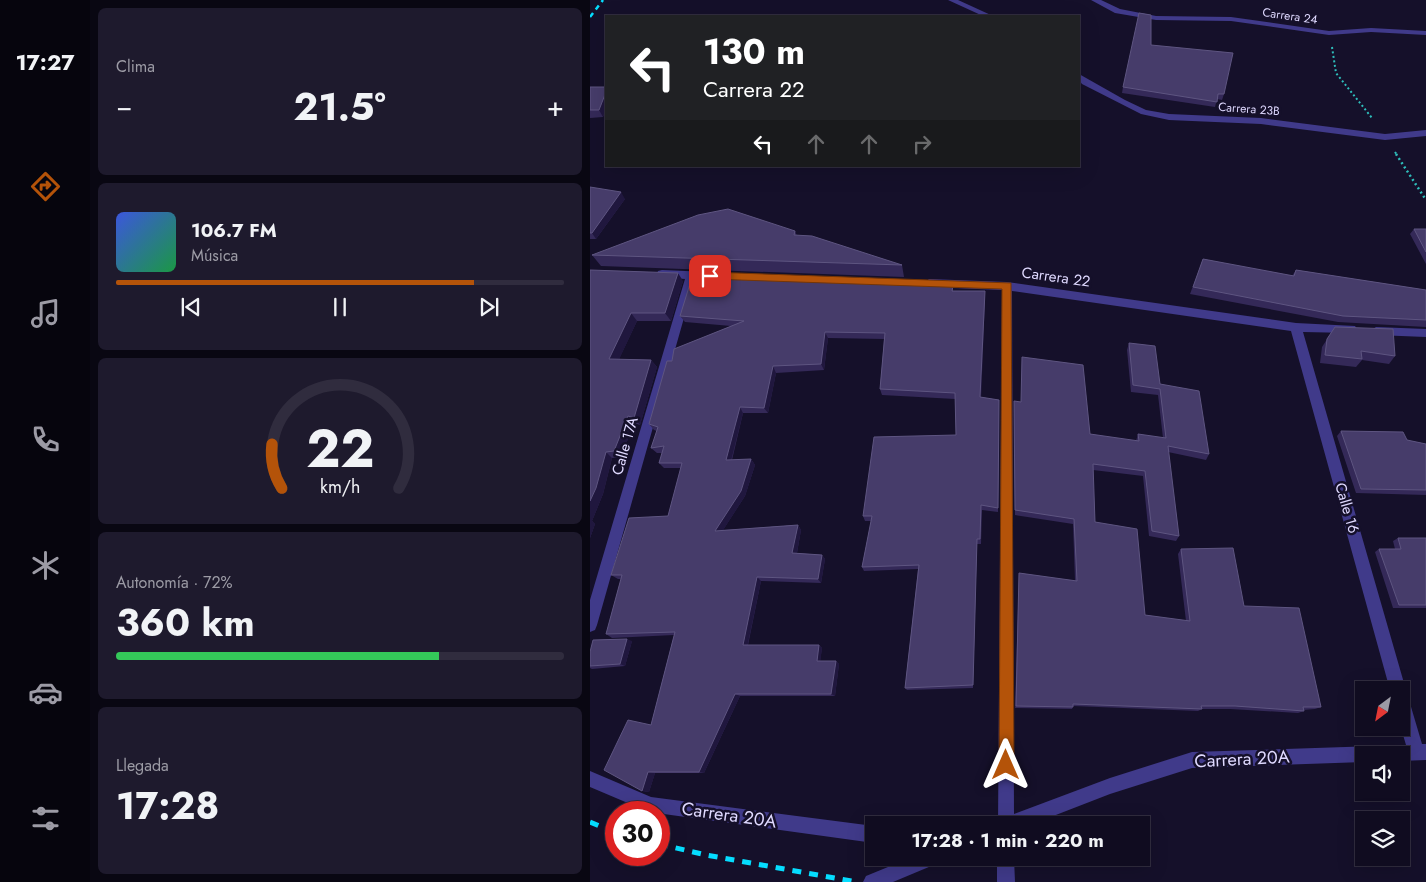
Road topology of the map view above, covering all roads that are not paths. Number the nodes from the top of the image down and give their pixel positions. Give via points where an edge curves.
1 (952, 0) edge
2 (1095, 0) edge
3 (988, 15) edge
4 (1426, 33) edge
5 (1080, 77) edge
6 (1426, 133) edge
7 (654, 274) edge
8 (691, 275) junction
9 (720, 276) edge
10 (919, 283) edge
11 (1007, 286) junction
12 (1296, 326) junction
13 (1426, 333) edge
14 (590, 625) edge
15 (1395, 681) edge
16 (1410, 723) edge
17 (1421, 752) edge
18 (590, 779) edge
19 (1007, 816) edge
20 (1031, 816) edge
21 (865, 834) edge
22 (911, 866) edge
23 (1006, 866) edge
24 (872, 882) edge
25 (1006, 882) edge

1 - 3 street
2 - 4 street, Carrera 24 via 1118,11 1156,18 1231,19 1329,33 1371,30
5 - 6 street, Carrera 23B via 1144,112 1170,117 1261,121 1385,137
7 - 8 street
8 - 9 street
8 - 14 street, Calle 17A
10 - 11 street, Carrera 22
11 - 12 street, Carrera 22
11 - 19 street
12 - 13 street, Carrera 22
12 - 15 street, Calle 16
16 - 17 street
17 - 20 street, Carrera 20A via 1192,760
18 - 21 street, Carrera 20A via 651,805
22 - 24 street
23 - 25 street

